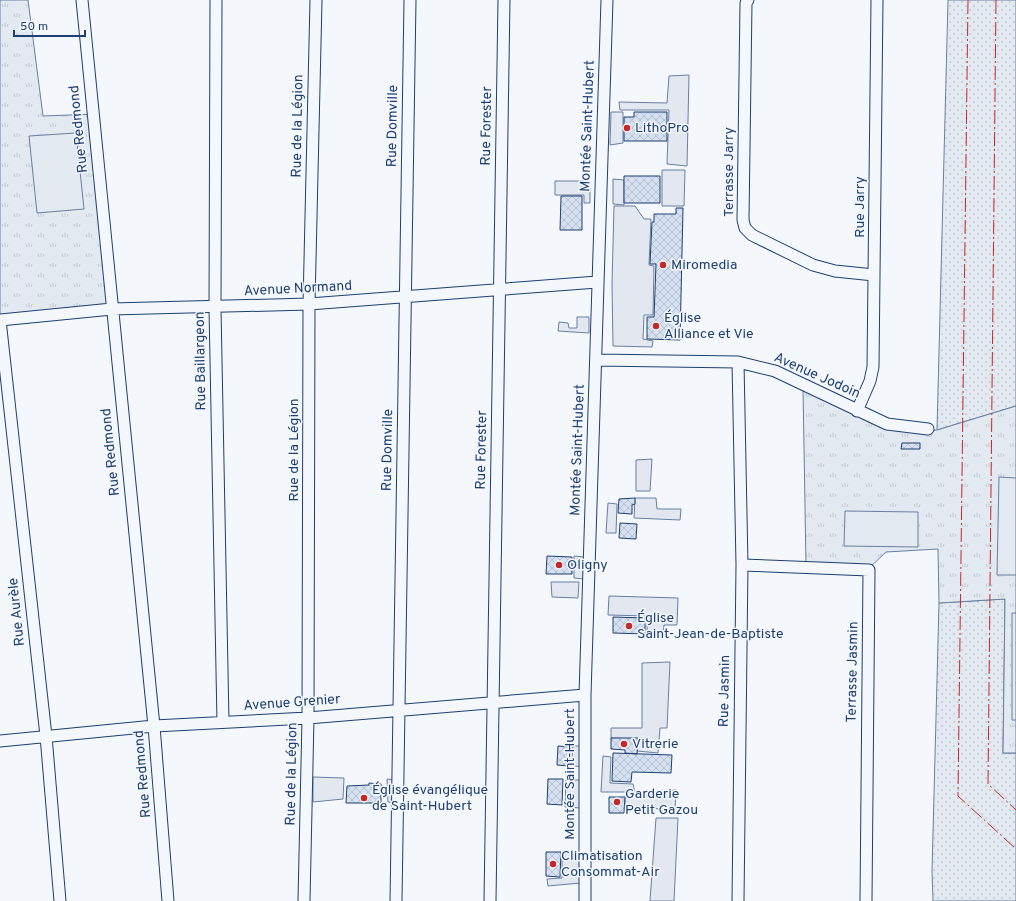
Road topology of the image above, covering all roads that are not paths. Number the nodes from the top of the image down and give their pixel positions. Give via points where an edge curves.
1 (82, 0) edge
2 (216, 0) edge
3 (316, 0) edge
4 (410, 0) edge
5 (504, 0) edge
6 (607, 0) edge
7 (748, 0) edge
8 (877, 0) edge
9 (874, 275) junction
10 (597, 282) junction
11 (500, 290) junction
12 (405, 298) junction
13 (310, 304) junction
14 (215, 308) junction
15 (112, 309) junction
16 (0, 320) edge
17 (596, 360) junction
18 (738, 362) junction
19 (857, 411) junction
20 (928, 428) dead end
21 (742, 565) junction
22 (585, 695) junction
23 (493, 702) junction
24 (398, 709) junction
25 (308, 718) junction
26 (224, 722) junction
27 (154, 726) junction
28 (46, 736) junction
29 (0, 741) edge
30 (60, 901) edge
31 (168, 901) edge
32 (304, 901) edge
33 (396, 901) edge
34 (490, 901) edge
35 (584, 901) edge
36 (738, 901) edge
37 (866, 901) edge

1 - 15 street, Rue Redmond
2 - 14 street, Rue Baillargeon
3 - 13 street, Rue de la Légion
4 - 12 street, Rue Domville
5 - 11 street, Rue Forester
6 - 10 street, Montée Saint-Hubert
7 - 9 street, Terrasse Jarry via 743,220 746,228 752,235 813,265 835,271
8 - 9 street, Rue Jarry
9 - 19 street, Rue Jarry via 873,367
10 - 11 street, Avenue Normand
10 - 17 street, Montée Saint-Hubert
11 - 12 street, Avenue Normand
11 - 23 street, Rue Forester
12 - 13 street, Avenue Normand
12 - 24 street, Rue Domville
13 - 14 street, Avenue Normand
13 - 25 street, Rue de la Légion
14 - 15 street, Avenue Normand
14 - 26 street, Rue Baillargeon
15 - 16 street, Avenue Normand
15 - 27 street, Rue Redmond
16 - 28 street, Rue Aurèle
17 - 18 street, Avenue Jodoin
17 - 22 street, Montée Saint-Hubert
18 - 19 street, Avenue Jodoin via 775,371
18 - 21 street, Rue Jasmin
19 - 20 street, Avenue Jodoin via 887,424
21 - 36 street, Rue Jasmin
21 - 37 street, Terrasse Jasmin via 869,570
22 - 23 street, Avenue Grenier
22 - 35 street, Montée Saint-Hubert
23 - 24 street, Avenue Grenier
23 - 34 street, Rue Forester
24 - 25 street, Avenue Grenier
24 - 33 street, Rue Domville
25 - 26 street, Avenue Grenier
25 - 32 street, Rue de la Légion
26 - 27 street, Avenue Grenier
27 - 28 street, Avenue Grenier
27 - 31 street, Rue Redmond
28 - 29 street, Avenue Grenier
28 - 30 street, Rue Aurèle

